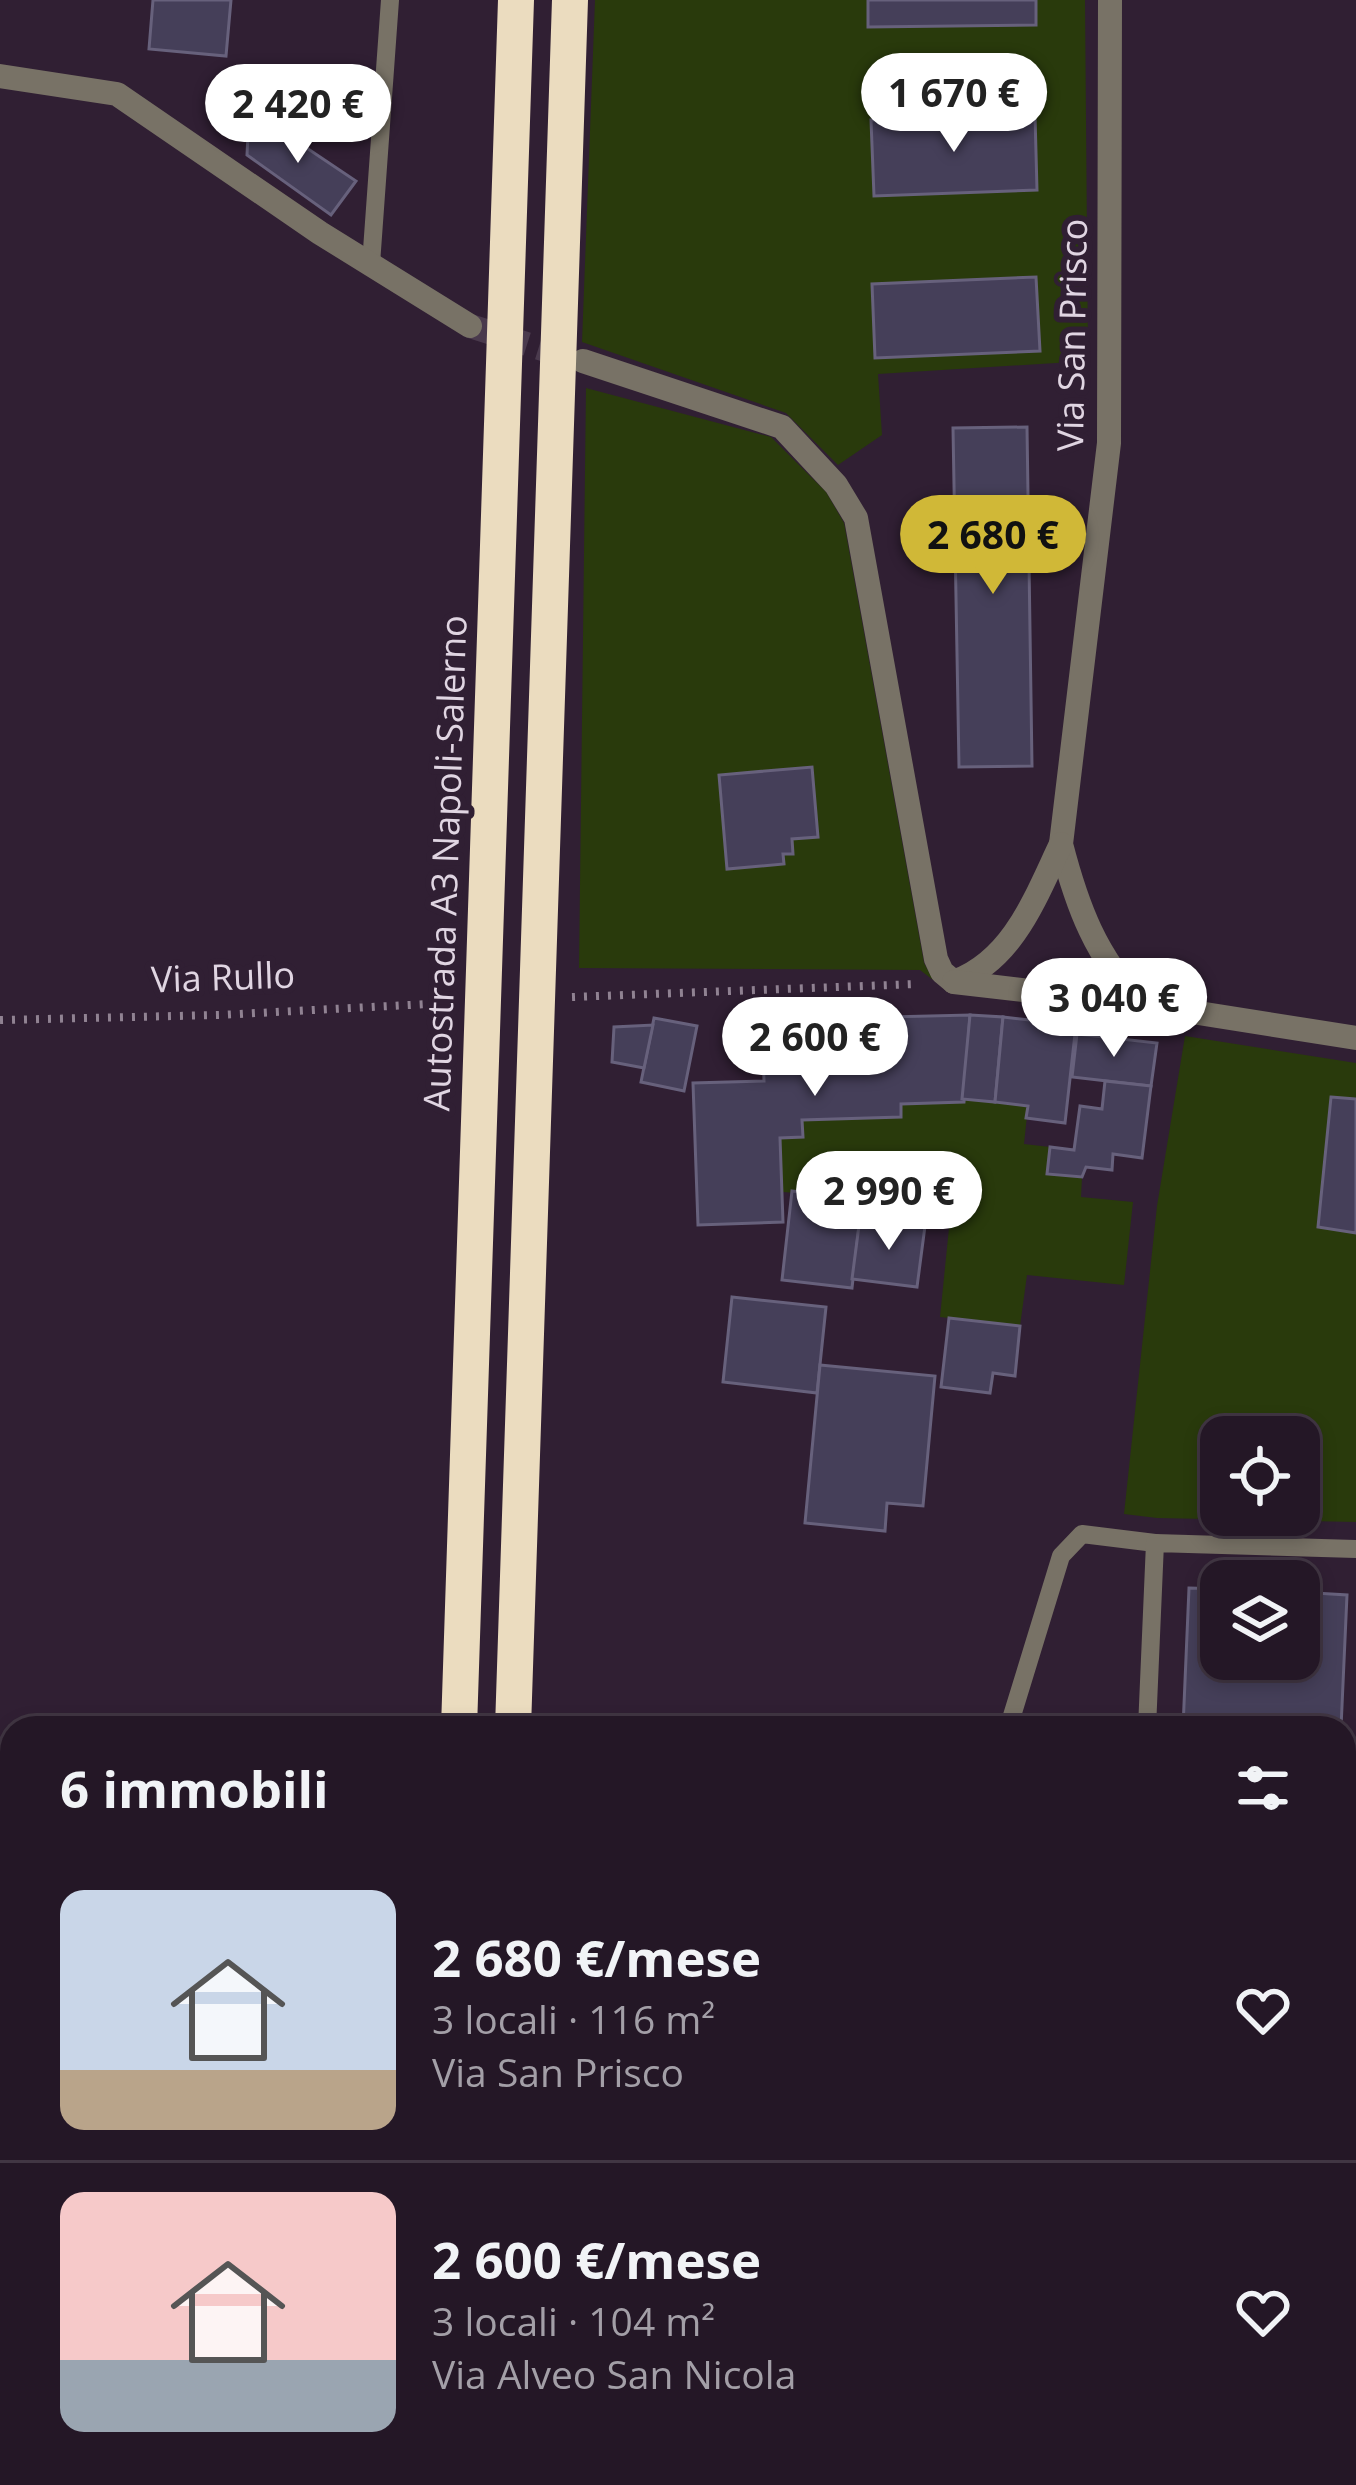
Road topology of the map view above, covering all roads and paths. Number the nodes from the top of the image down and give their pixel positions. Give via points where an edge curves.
1 (390, 0) edge
2 (516, 0) edge
3 (570, 0) edge
4 (1110, 0) edge
5 (0, 76) edge
6 (371, 264) junction
7 (470, 326) tunnel mouth
8 (584, 361) tunnel mouth
9 (1061, 844) junction
10 (954, 982) junction
11 (566, 997) dead end
12 (448, 1003) dead end
13 (1142, 1004) junction
14 (0, 1020) edge
15 (1356, 1038) edge
16 (1155, 1543) junction
17 (1356, 1549) edge
18 (459, 1716) edge
19 (513, 1716) edge
20 (1012, 1716) edge
21 (1148, 1716) edge

1 - 6 lane
2 - 18 highway, Autostrada A3 Napoli-Salerno
3 - 19 highway
4 - 9 street, Via San Prisco via 1109,442
5 - 6 street via 117,94
6 - 7 street
8 - 10 street via 782,427 856,518 936,959
9 - 10 street via 993,963
9 - 13 street, Via San Prisco via 1097,948
10 - 11 path
10 - 13 street
12 - 14 path, Via Rullo
13 - 15 street
16 - 17 lane
16 - 20 lane via 1082,1534 1061,1556
16 - 21 lane

